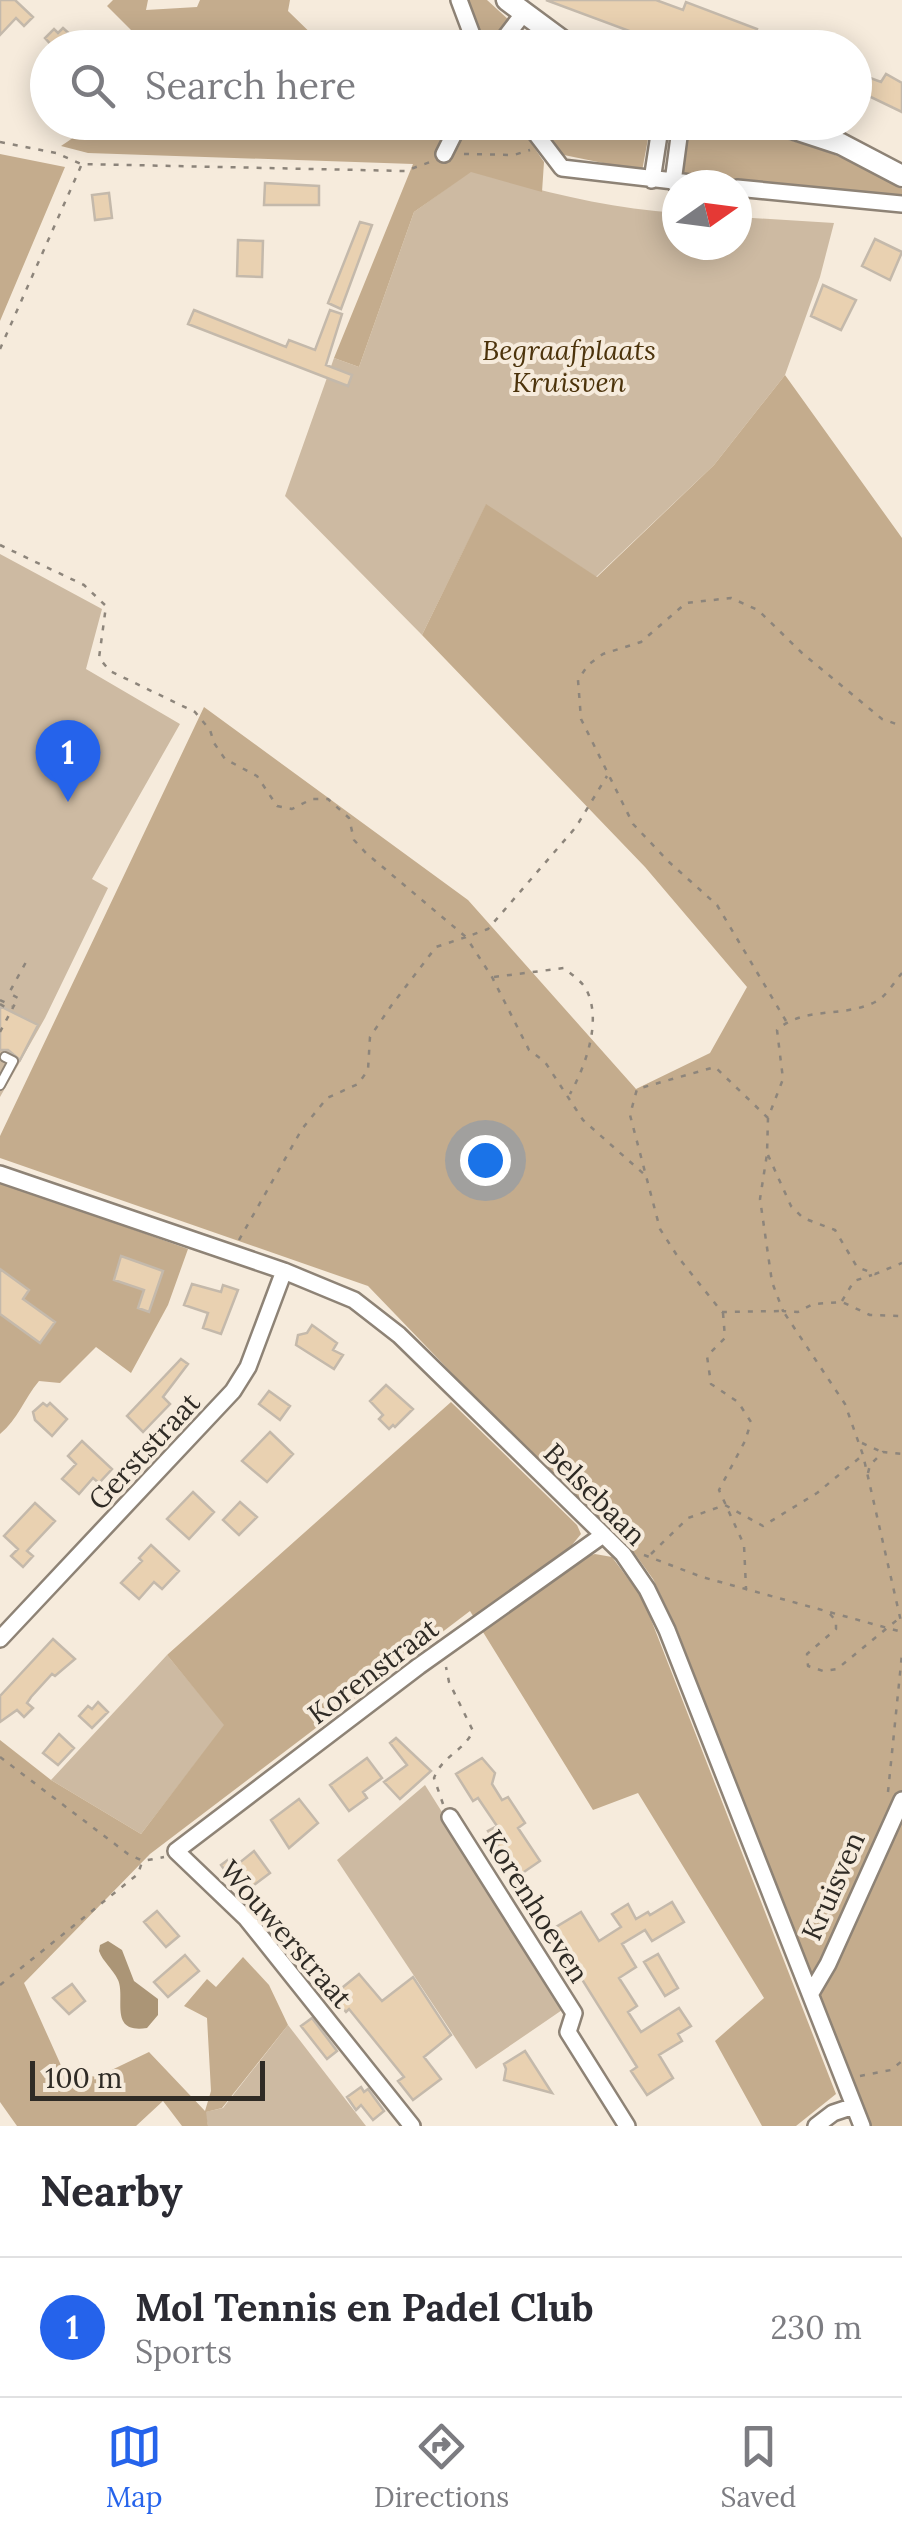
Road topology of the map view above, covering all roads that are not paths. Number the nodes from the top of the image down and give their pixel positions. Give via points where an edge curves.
1 (459, 0) edge
2 (515, 7) edge
3 (470, 30) edge
4 (505, 30) edge
5 (547, 30) edge
6 (451, 140) edge
7 (541, 140) edge
8 (658, 140) edge
9 (679, 140) edge
10 (829, 140) edge
11 (444, 154) road end
12 (675, 170) edge
13 (902, 176) edge
14 (652, 180) junction
15 (662, 181) edge
16 (752, 189) edge
17 (902, 204) edge
18 (5, 1057) dead end
19 (0, 1085) edge
20 (0, 1174) edge
21 (284, 1272) junction
22 (603, 1535) junction
23 (0, 1639) edge
24 (902, 1800) edge
25 (450, 1817) road end
26 (176, 1851) joint
27 (811, 1993) junction
28 (854, 2106) junction
29 (412, 2126) edge
30 (627, 2126) edge
31 (816, 2126) edge
32 (862, 2126) edge

1 - 3 street
2 - 4 street
2 - 5 street
6 - 11 street
7 - 14 street via 562,168
8 - 14 street
9 - 12 street
10 - 13 street
14 - 15 street
16 - 17 street
18 - 19 lane via 13,1061
20 - 21 street, Belsebaan
21 - 22 street, Belsebaan via 354,1300 399,1335
21 - 23 street, Gerststraat via 233,1391
22 - 26 street, Korenstraat
22 - 27 street, Belsebaan via 647,1588
24 - 27 street, Kruisven
25 - 30 street, Korenhoeven via 574,2013 568,2032
26 - 29 street, Wouwerstraat via 246,1918
27 - 28 street, Belsebaan
28 - 31 street
28 - 32 street, Belsebaan

